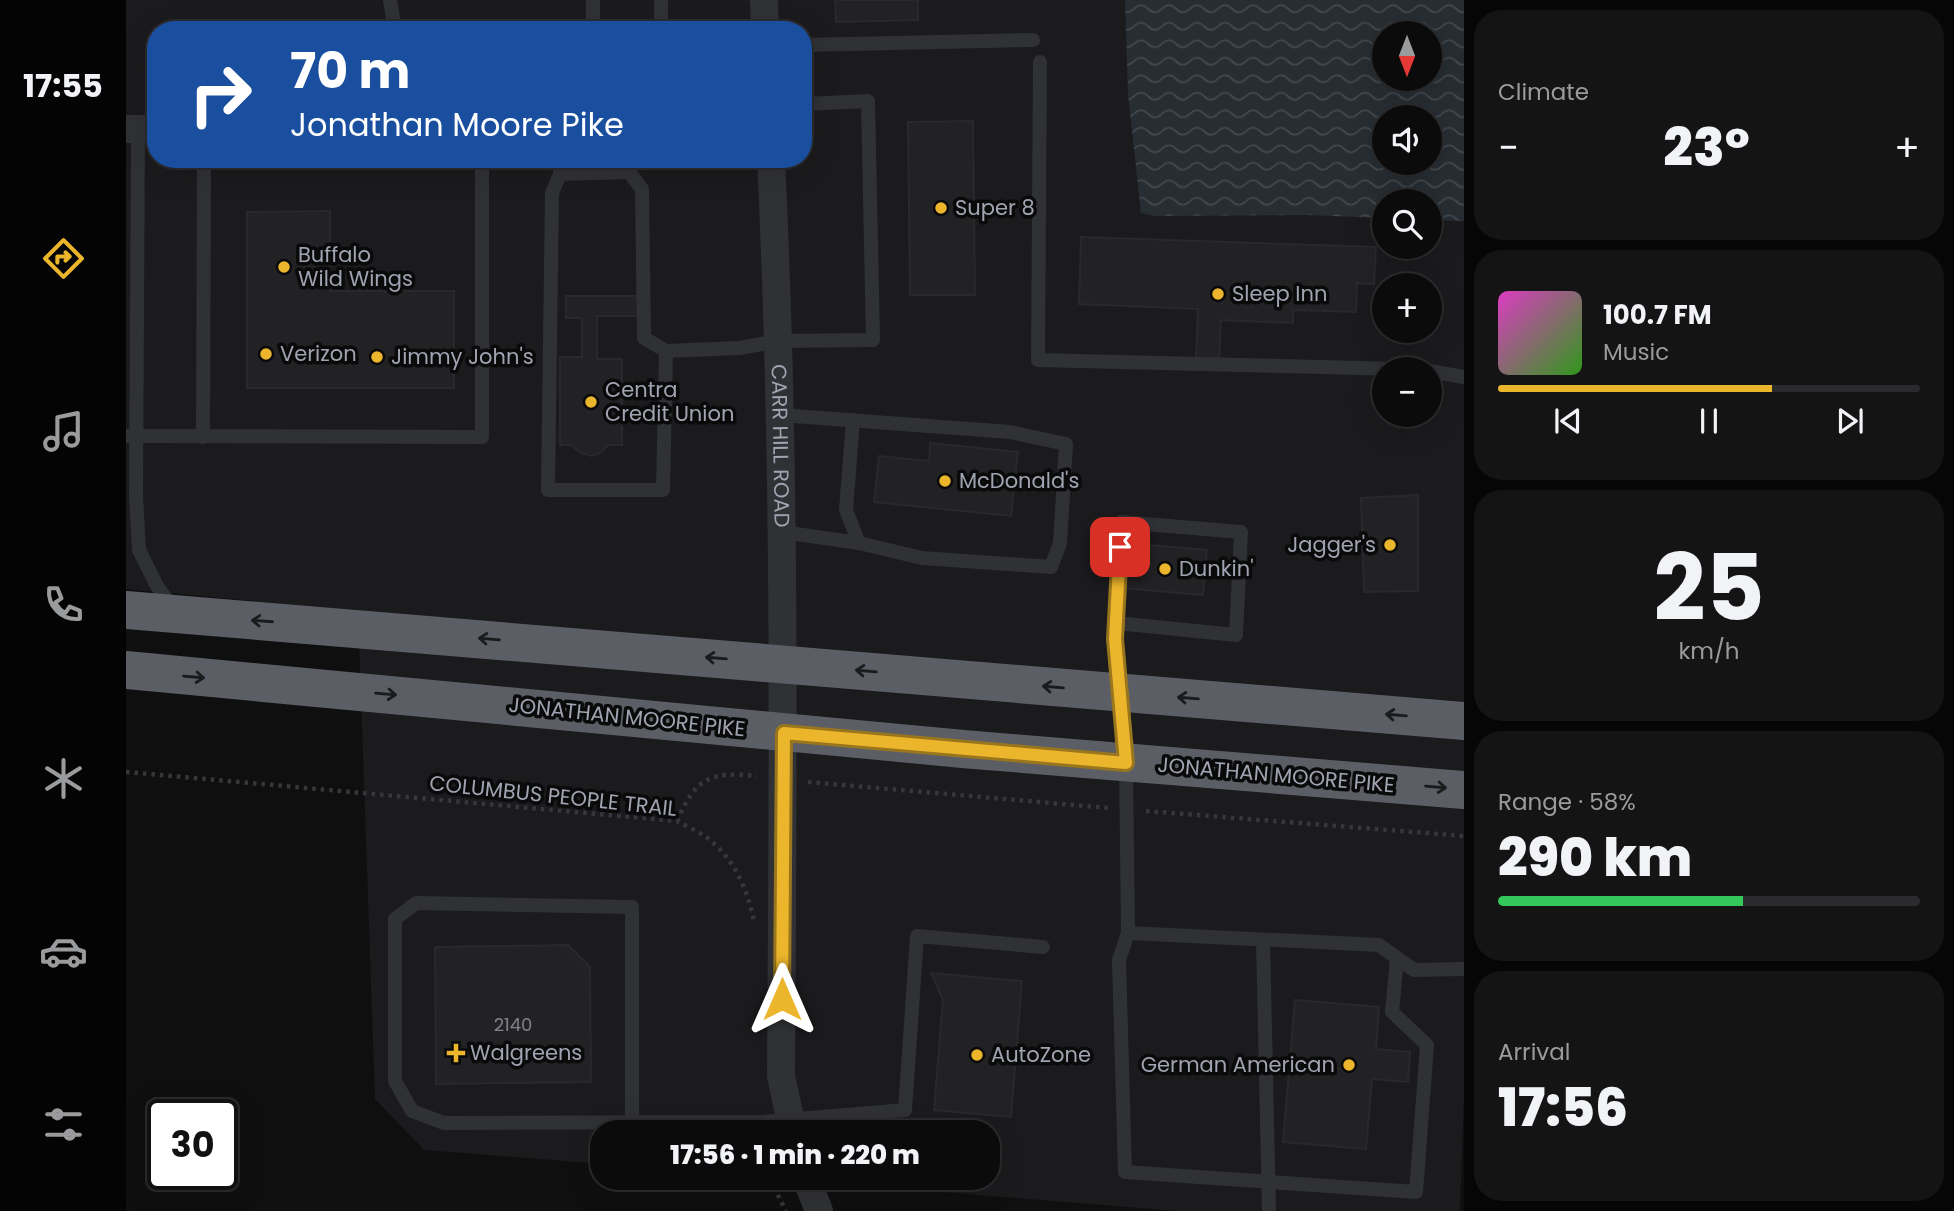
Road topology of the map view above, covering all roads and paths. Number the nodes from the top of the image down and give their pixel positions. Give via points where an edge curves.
1 (390, 0) edge
2 (593, 0) edge
3 (661, 0) edge
4 (764, 0) edge
5 (394, 21) edge
6 (593, 21) edge
7 (661, 21) edge
8 (765, 21) edge
9 (1033, 40) dead end
10 (812, 45) edge
11 (1040, 62) dead end
12 (812, 104) edge
13 (140, 129) edge
14 (204, 168) edge
15 (482, 168) edge
16 (559, 168) edge
17 (583, 168) edge
18 (771, 168) edge
19 (779, 341) junction
20 (666, 351) junction
21 (1372, 368) edge
22 (1442, 373) edge
23 (1464, 377) edge
24 (780, 415) junction
25 (853, 421) junction
26 (131, 436) edge
27 (203, 436) junction
28 (782, 532) junction
29 (859, 543) junction
30 (126, 610) edge
31 (177, 614) junction
32 (1116, 623) junction
33 (784, 664) junction
34 (126, 670) edge
35 (1121, 692) junction
36 (1464, 721) edge
37 (784, 733) junction
38 (1126, 763) junction
39 (126, 772) edge
40 (744, 775) dead end
41 (839, 786) dead end
42 (1464, 790) edge
43 (1109, 808) dead end
44 (1146, 811) dead end
45 (677, 821) junction
46 (1464, 836) edge
47 (1128, 933) junction
48 (754, 935) dead end
49 (1263, 940) junction
50 (1043, 947) dead end
51 (1397, 958) junction
52 (1464, 969) edge
53 (790, 1120) edge
54 (834, 1120) edge
55 (632, 1122) joint
56 (1268, 1180) junction
57 (777, 1190) edge
58 (811, 1190) edge
59 (786, 1211) edge
60 (819, 1211) edge
61 (1269, 1211) edge

1 - 5 lane
2 - 6 lane
3 - 7 lane
4 - 8 street
9 - 10 lane
11 - 21 lane via 1038,360
12 - 19 lane via 868,101 873,340
13 - 26 lane
14 - 27 lane
15 - 27 lane via 482,437
16 - 20 lane via 552,193 548,490 663,490
17 - 20 lane via 629,172 642,189 644,338
18 - 19 street, CARR HILL ROAD
19 - 20 lane
19 - 24 street, CARR HILL ROAD
22 - 23 lane
24 - 25 lane
24 - 28 street, CARR HILL ROAD
25 - 29 lane via 846,510
25 - 29 lane via 1010,432 1066,444 1060,543 1051,567 922,558
26 - 27 lane
26 - 31 lane via 139,550
28 - 29 lane
28 - 33 street, CARR HILL ROAD
30 - 31 highway
33 -> 31 highway
32 - 32 lane via 1121,522 1241,532 1236,635
32 - 35 lane
35 -> 33 highway
33 - 37 street, CARR HILL ROAD
34 -> 37 highway, JONATHAN MOORE PIKE
36 -> 35 highway
35 - 38 lane
37 - 38 highway, JONATHAN MOORE PIKE
37 - 53 street, CARR HILL ROAD via 781,1076
38 -> 42 highway, JONATHAN MOORE PIKE
38 - 47 lane
39 - 45 path, COLUMBUS PEOPLE TRAIL
40 - 45 path via 701,782 688,796
41 - 43 path
44 - 46 path
45 - 48 path, COLUMBUS PEOPLE TRAIL via 706,837 732,864 748,892
47 - 49 lane
47 - 56 lane via 1119,960 1125,1172
49 - 51 lane via 1379,946
49 - 56 lane
50 - 54 lane via 917,936 905,1110
51 - 52 lane via 1414,970
51 - 56 lane via 1392,1012 1427,1045 1416,1192
55 - 55 lane via 444,1123 412,1111 394,1081 394,919 416,903 632,906
56 - 61 lane
57 - 59 path
58 - 60 street

